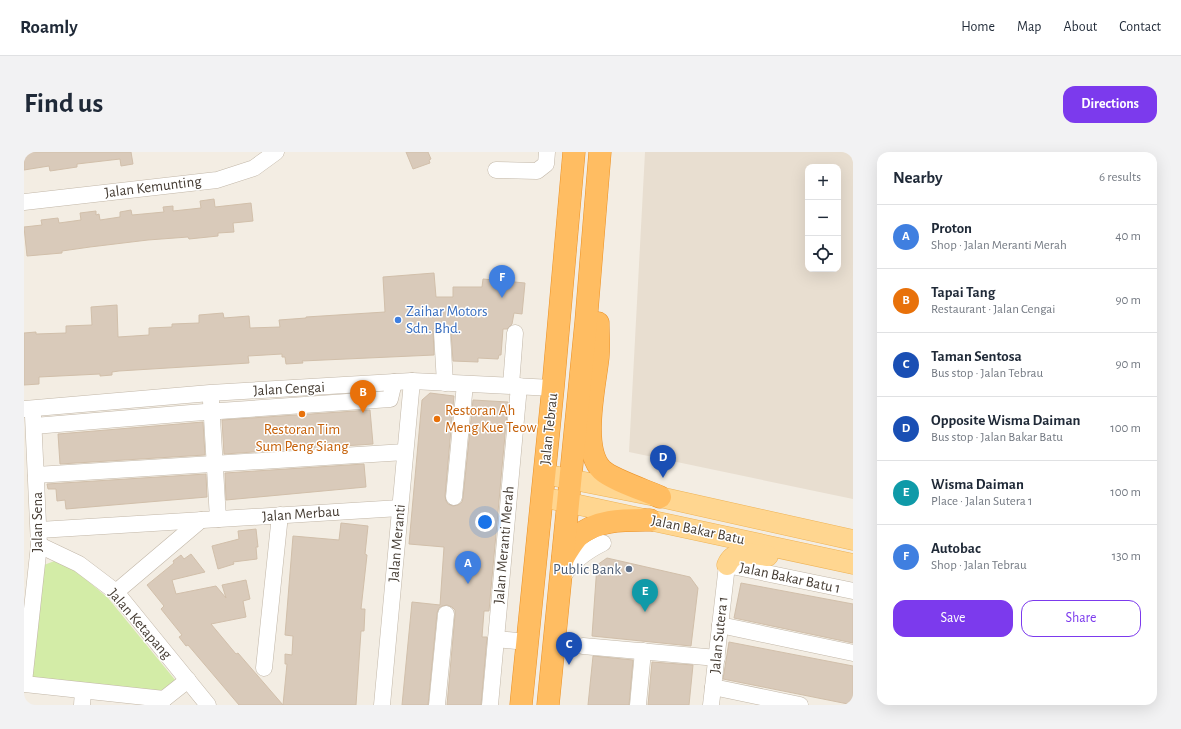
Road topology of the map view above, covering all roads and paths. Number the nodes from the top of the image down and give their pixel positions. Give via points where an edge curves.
1 (276, 152) edge
2 (547, 152) edge
3 (574, 152) edge
4 (600, 152) edge
5 (496, 170) dead end
6 (24, 202) edge
7 (591, 254) junction
8 (442, 333) dead end
9 (515, 333) dead end
10 (412, 381) junction
11 (394, 382) junction
12 (445, 383) junction
13 (465, 384) junction
14 (515, 386) junction
15 (554, 388) junction
16 (210, 393) junction
17 (28, 408) edge
18 (211, 411) junction
19 (34, 426) junction
20 (405, 452) junction
21 (214, 464) junction
22 (36, 474) junction
23 (544, 474) junction
24 (570, 478) junction
25 (454, 497) dead end
26 (542, 497) junction
27 (660, 497) junction
28 (568, 502) junction
29 (400, 508) junction
30 (280, 515) junction
31 (218, 519) junction
32 (201, 520) junction
33 (650, 520) junction
34 (39, 537) junction
35 (853, 540) edge
36 (603, 543) dead end
37 (803, 553) junction
38 (853, 564) edge
39 (727, 565) junction
40 (562, 568) junction
41 (853, 591) edge
42 (116, 592) junction
43 (446, 614) dead end
44 (720, 625) junction
45 (496, 639) junction
46 (527, 642) junction
47 (26, 644) edge
48 (583, 646) dead end
49 (643, 651) junction
50 (853, 653) edge
51 (716, 658) junction
52 (264, 668) dead end
53 (188, 680) junction
54 (24, 684) edge
55 (713, 687) junction
56 (83, 698) edge
57 (162, 702) edge
58 (208, 705) edge
59 (382, 705) edge
60 (437, 705) edge
61 (490, 705) edge
62 (521, 705) edge
63 (548, 705) edge
64 (638, 705) edge
65 (711, 705) edge
66 (800, 705) edge

1 - 6 street, Jalan Kemunting via 254,168 217,180
2 - 5 street via 546,164 538,172
3 - 15 highway, Jalan Tebrau
4 - 7 highway, Jalan Tebrau
7 - 24 highway, Jalan Tebrau
7 - 27 highway via 598,354 590,427 594,458 603,471
8 - 12 street
9 - 14 street, Jalan Meranti Merah
10 - 11 street, Jalan Cengai
10 - 12 street, Jalan Cengai
10 - 20 street, Jalan Meranti
11 - 16 street, Jalan Cengai
11 - 18 street via 390,399
12 - 13 street, Jalan Cengai
13 - 14 street, Jalan Cengai
13 - 25 street
14 - 15 street, Jalan Cengai
14 - 45 street, Jalan Meranti Merah
15 - 23 highway, Jalan Tebrau
16 - 17 street, Jalan Cengai
16 - 18 street
17 - 19 street, Jalan Sena
18 - 19 street
18 - 21 street
19 - 22 street, Jalan Sena
20 - 21 street
20 - 29 street, Jalan Meranti
21 - 22 street
21 - 31 street
22 - 34 street, Jalan Sena
23 - 24 main road, Jalan Bakar Batu
23 - 26 highway, Jalan Tebrau
24 - 27 main road, Jalan Bakar Batu
24 - 28 highway, Jalan Tebrau
26 - 28 main road, Jalan Bakar Batu
26 - 46 highway, Jalan Tebrau
27 - 35 main road, Jalan Bakar Batu
28 - 33 main road, Jalan Bakar Batu
28 - 40 highway, Jalan Tebrau
29 - 30 street, Jalan Merbau
29 - 59 street, Jalan Meranti
30 - 31 street, Jalan Merbau
30 - 52 street
31 - 32 street, Jalan Merbau
32 - 34 street, Jalan Merbau
32 - 42 street
33 - 37 main road, Jalan Bakar Batu
33 - 40 highway via 619,521 596,526 584,532 578,537
34 - 42 street, Jalan Ketapang
34 - 47 street, Jalan Sena
36 - 40 street via 577,559 568,568
37 - 38 main road, Jalan Bakar Batu
37 - 39 main road via 786,558 743,553 735,555
39 - 41 street, Jalan Bakar Batu 1
39 - 44 street, Jalan Sutera 1
40 - 63 highway, Jalan Tebrau
42 - 53 street, Jalan Ketapang
43 - 60 street
44 - 50 street
44 - 51 street, Jalan Sutera 1
45 - 46 street
45 - 61 street, Jalan Meranti Merah
46 - 62 highway, Jalan Tebrau
47 - 54 street, Jalan Sena
48 - 49 street
49 - 51 street
49 - 64 street
51 - 55 street, Jalan Sutera 1
53 - 57 street
53 - 58 street, Jalan Ketapang
54 - 56 street
55 - 65 street, Jalan Sutera 1
55 - 66 street
56 - 57 street

